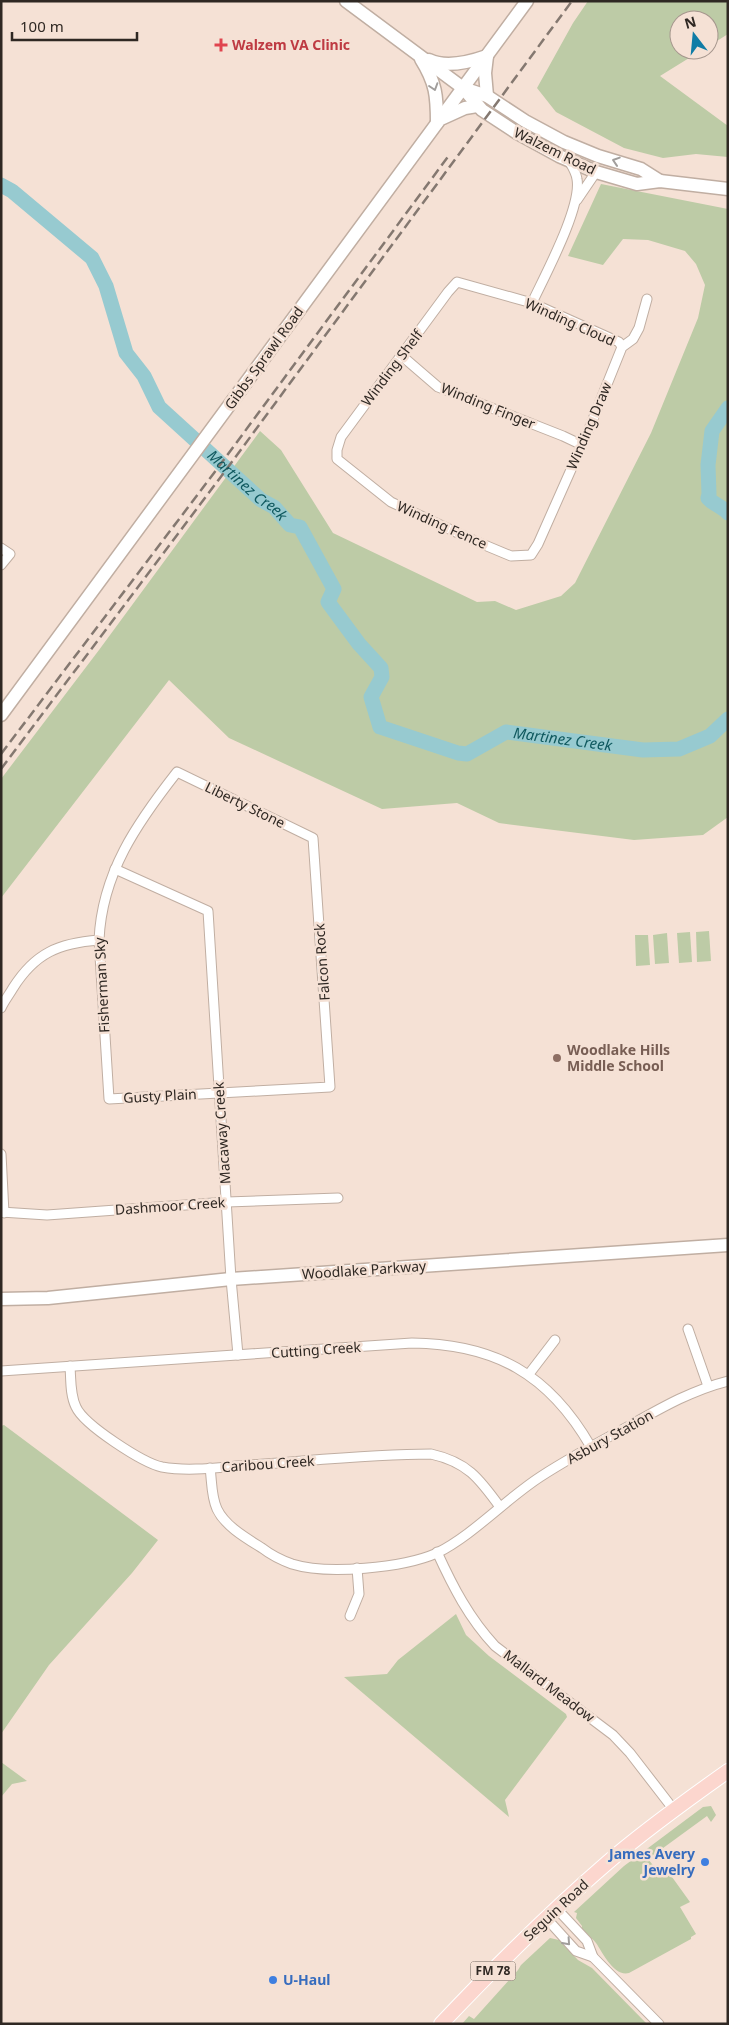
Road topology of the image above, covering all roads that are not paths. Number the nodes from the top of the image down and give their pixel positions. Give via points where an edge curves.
1 (346, 1) edge
2 (527, 1) edge
3 (419, 55) junction
4 (487, 56) junction
5 (463, 88) junction
6 (487, 96) junction
7 (477, 106) junction
8 (437, 123) junction
9 (569, 161) junction
10 (596, 172) junction
11 (660, 181) junction
12 (728, 189) edge
13 (574, 204) junction
14 (457, 282) joint
15 (647, 299) dead end
16 (532, 303) junction
17 (622, 347) junction
18 (402, 356) junction
19 (582, 445) junction
20 (337, 459) joint
21 (1, 548) edge
22 (531, 555) joint
23 (1, 565) edge
24 (5, 701) edge
25 (1, 715) edge
26 (176, 772) joint
27 (313, 838) joint
28 (115, 868) junction
29 (99, 940) junction
30 (1, 1008) edge
31 (330, 1087) joint
32 (219, 1092) junction
33 (108, 1099) joint
34 (1, 1154) edge
35 (338, 1198) dead end
36 (227, 1202) junction
37 (3, 1212) edge
38 (728, 1245) edge
39 (231, 1280) junction
40 (1, 1299) edge
41 (688, 1329) dead end
42 (555, 1340) dead end
43 (238, 1355) junction
44 (70, 1366) junction
45 (1, 1371) edge
46 (529, 1374) junction
47 (728, 1381) edge
48 (708, 1386) junction
49 (591, 1447) junction
50 (210, 1468) junction
51 (500, 1507) junction
52 (437, 1552) junction
53 (357, 1568) junction
54 (350, 1616) dead end
55 (728, 1771) edge
56 (674, 1810) junction
57 (557, 1909) junction
58 (546, 1919) junction
59 (593, 1957) junction
60 (441, 2024) edge
61 (659, 2024) edge

1 - 3 main road, Walzem Road
2 - 4 main road, Gibbs Sprawl Road
3 - 4 main road via 434,62 454,63
3 - 5 main road, Walzem Road
3 -> 8 main road via 437,93
4 - 5 main road, Gibbs Sprawl Road
4 - 6 main road
5 - 6 main road, Walzem Road
5 - 7 main road, Walzem Road
5 - 8 main road, Gibbs Sprawl Road
11 -> 6 main road, Walzem Road via 641,169 598,156 547,133
7 - 8 main road via 465,108
7 - 9 main road, Walzem Road via 517,133
8 - 24 main road, Gibbs Sprawl Road via 223,415
9 - 10 main road, Walzem Road
9 - 13 street via 577,179
10 - 11 main road, Walzem Road via 637,184
10 - 13 street
11 - 12 main road, Walzem Road
13 - 16 street
14 - 16 street, Winding Cloud
14 - 18 street, Winding Shelf
15 - 17 street, Winding Draw via 637,334
16 - 17 street, Winding Cloud via 619,342
17 - 19 street, Winding Draw
18 - 19 street, Winding Finger via 438,388
18 - 20 street, Winding Shelf via 340,437
19 - 22 street, Winding Draw
20 - 22 street, Winding Fence via 391,502 511,556
21 - 23 street via 10,554
24 - 25 main road, Gibbs Sprawl Road
26 - 27 street, Liberty Stone
26 - 28 street, Fisherman Sky via 135,828
27 - 31 street, Falcon Rock
28 - 29 street, Fisherman Sky via 99,922
28 - 32 street, Macaway Creek via 208,911
29 - 30 street via 74,942 55,948 37,960 19,978
29 - 33 street, Fisherman Sky
31 - 32 street, Gusty Plain
32 - 33 street, Gusty Plain
32 - 36 street, Macaway Creek
34 - 37 street
35 - 36 street, Dashmoor Creek
36 - 37 street, Dashmoor Creek via 47,1215
36 - 39 street, Macaway Creek
38 - 39 main road, Woodlake Parkway
39 - 40 main road, Woodlake Parkway via 48,1298
39 - 43 street, Macaway Creek
41 - 48 street
42 - 46 street
43 - 44 street, Cutting Creek
43 - 46 street, Cutting Creek via 436,1343 482,1352
44 - 45 street, Cutting Creek
44 - 50 street, Caribou Creek via 77,1410 133,1455 162,1467
46 - 49 street, Cutting Creek via 566,1409
47 - 48 street, Asbury Station
48 - 49 street, Asbury Station via 685,1395
49 - 51 street, Asbury Station via 539,1478
50 - 51 street, Caribou Creek via 431,1454 470,1470
50 - 53 street, Asbury Station via 217,1510 244,1537 293,1564 313,1568
51 - 52 street, Asbury Station
52 - 53 street, Asbury Station via 392,1565
52 - 56 street, Mallard Meadow via 457,1595 482,1632 495,1646 613,1735
53 - 54 street via 359,1594
55 - 56 main road, Seguin Road / FM 78
56 - 57 main road, Seguin Road / FM 78
57 - 58 main road, Seguin Road / FM 78
57 - 59 street via 587,1941
58 -> 59 street via 576,1951
58 - 60 main road, Seguin Road / FM 78
59 - 61 street

